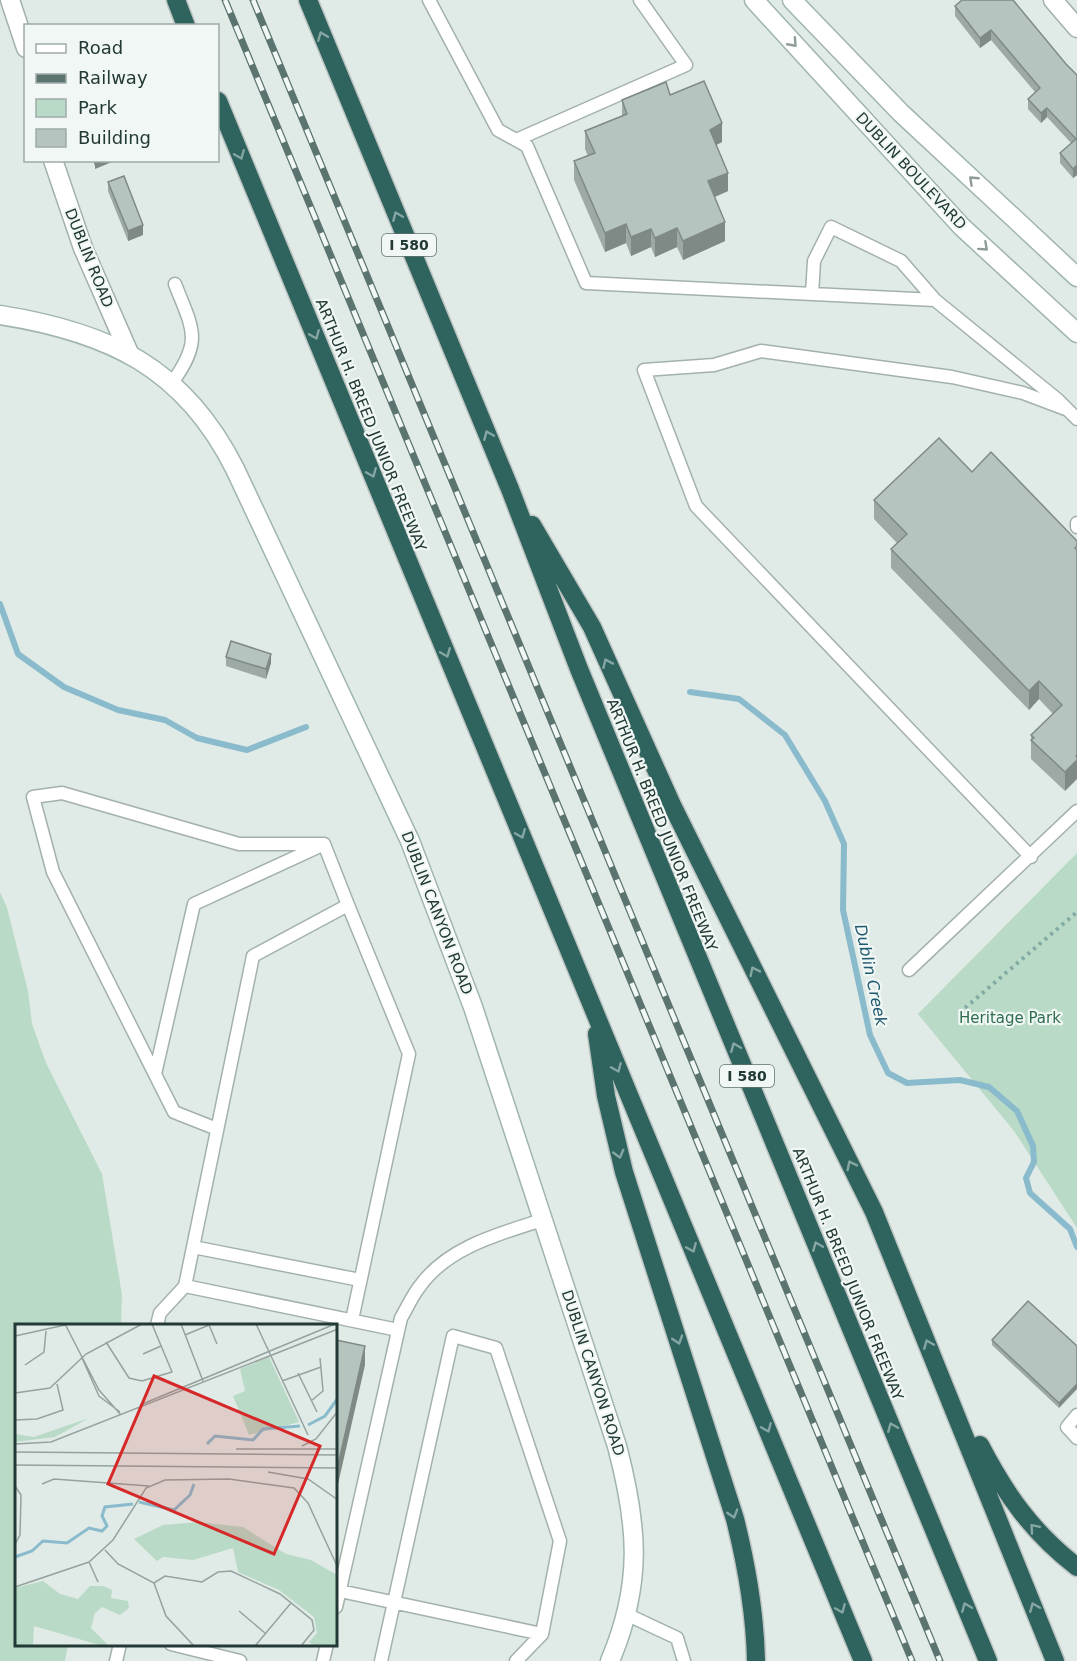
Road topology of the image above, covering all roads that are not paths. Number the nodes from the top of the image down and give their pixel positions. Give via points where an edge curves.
1 (10, 0) edge
2 (176, 0) edge
3 (308, 0) edge
4 (429, 0) edge
5 (640, 0) edge
6 (754, 0) edge
7 (792, 0) edge
8 (1053, 0) edge
9 (185, 24) edge
10 (1077, 28) edge
11 (24, 42) edge
12 (219, 103) edge
13 (516, 140) junction
14 (54, 162) edge
15 (1077, 277) edge
16 (175, 284) dead end
17 (812, 294) junction
18 (934, 300) junction
19 (0, 315) edge
20 (1077, 333) edge
21 (129, 353) junction
22 (172, 383) junction
23 (1073, 415) edge
24 (510, 489) junction
25 (1077, 811) edge
26 (324, 844) junction
27 (1030, 857) junction
28 (348, 905) junction
29 (909, 970) dead end
30 (595, 1014) junction
31 (154, 1074) junction
32 (217, 1129) junction
33 (542, 1220) junction
34 (193, 1247) junction
35 (360, 1280) junction
36 (185, 1286) junction
37 (352, 1320) junction
38 (157, 1324) edge
39 (398, 1330) junction
40 (950, 1398) junction
41 (1077, 1414) edge
42 (1077, 1438) edge
43 (1077, 1567) edge
44 (340, 1591) junction
45 (338, 1598) edge
46 (394, 1602) junction
47 (628, 1616) junction
48 (542, 1634) junction
49 (120, 1646) edge
50 (179, 1646) edge
51 (327, 1646) edge
52 (116, 1661) edge
53 (240, 1661) edge
54 (323, 1661) edge
55 (381, 1661) edge
56 (516, 1661) edge
57 (610, 1661) edge
58 (684, 1661) edge
59 (756, 1661) edge
60 (863, 1661) edge
61 (988, 1661) edge
62 (1056, 1661) edge

1 - 11 main road
2 - 9 highway
24 -> 3 highway, ARTHUR H. BREED JUNIOR FREEWAY / I 580
4 - 13 lane via 498,130
5 - 13 lane via 686,65
6 -> 20 main road, DUBLIN BOULEVARD via 962,226
15 -> 7 main road via 901,113
8 - 10 main road
12 -> 30 highway, ARTHUR H. BREED JUNIOR FREEWAY
13 - 17 lane via 527,146 586,283
14 - 21 main road, DUBLIN ROAD via 83,248
16 - 22 lane via 192,336 188,360
17 - 18 lane
17 - 18 lane via 814,261 831,227 901,261
18 - 23 lane
19 - 21 main road, DUBLIN CANYON ROAD via 66,328
21 - 22 main road, DUBLIN CANYON ROAD
22 - 33 main road, DUBLIN CANYON ROAD via 203,416 229,455 410,841 473,1007
23 - 27 lane via 1023,393 952,376 761,351 714,365 644,370 696,506
40 -> 24 highway via 874,1212 672,805 592,627
61 -> 24 highway, ARTHUR H. BREED JUNIOR FREEWAY / I 580 via 579,669
25 - 27 lane
26 - 28 lane
26 - 31 lane via 194,904
26 - 31 lane via 239,844 62,794 33,797 53,873
27 - 29 lane
28 - 32 lane via 253,956
28 - 35 lane via 409,1054
30 -> 59 highway via 606,1096 624,1172 745,1558 755,1613
30 -> 60 highway, ARTHUR H. BREED JUNIOR FREEWAY
31 - 32 lane via 174,1112
32 - 34 lane
33 - 39 lane via 451,1256 419,1286
33 - 47 main road, DUBLIN CANYON ROAD via 629,1492 635,1535
34 - 35 lane
34 - 36 lane
35 - 37 lane
36 - 37 lane
36 - 38 lane via 160,1313
37 - 39 lane
39 - 44 lane
43 -> 40 highway via 1049,1545 1018,1509
62 -> 40 highway
41 - 42 lane via 1067,1427
44 - 45 lane
44 - 46 lane
46 - 48 lane
46 - 48 lane via 453,1336 496,1348 561,1542
46 - 55 lane
47 - 57 main road, DUBLIN CANYON ROAD
47 - 58 lane via 677,1638
48 - 56 lane
49 - 52 lane
50 - 53 lane
51 - 54 lane

